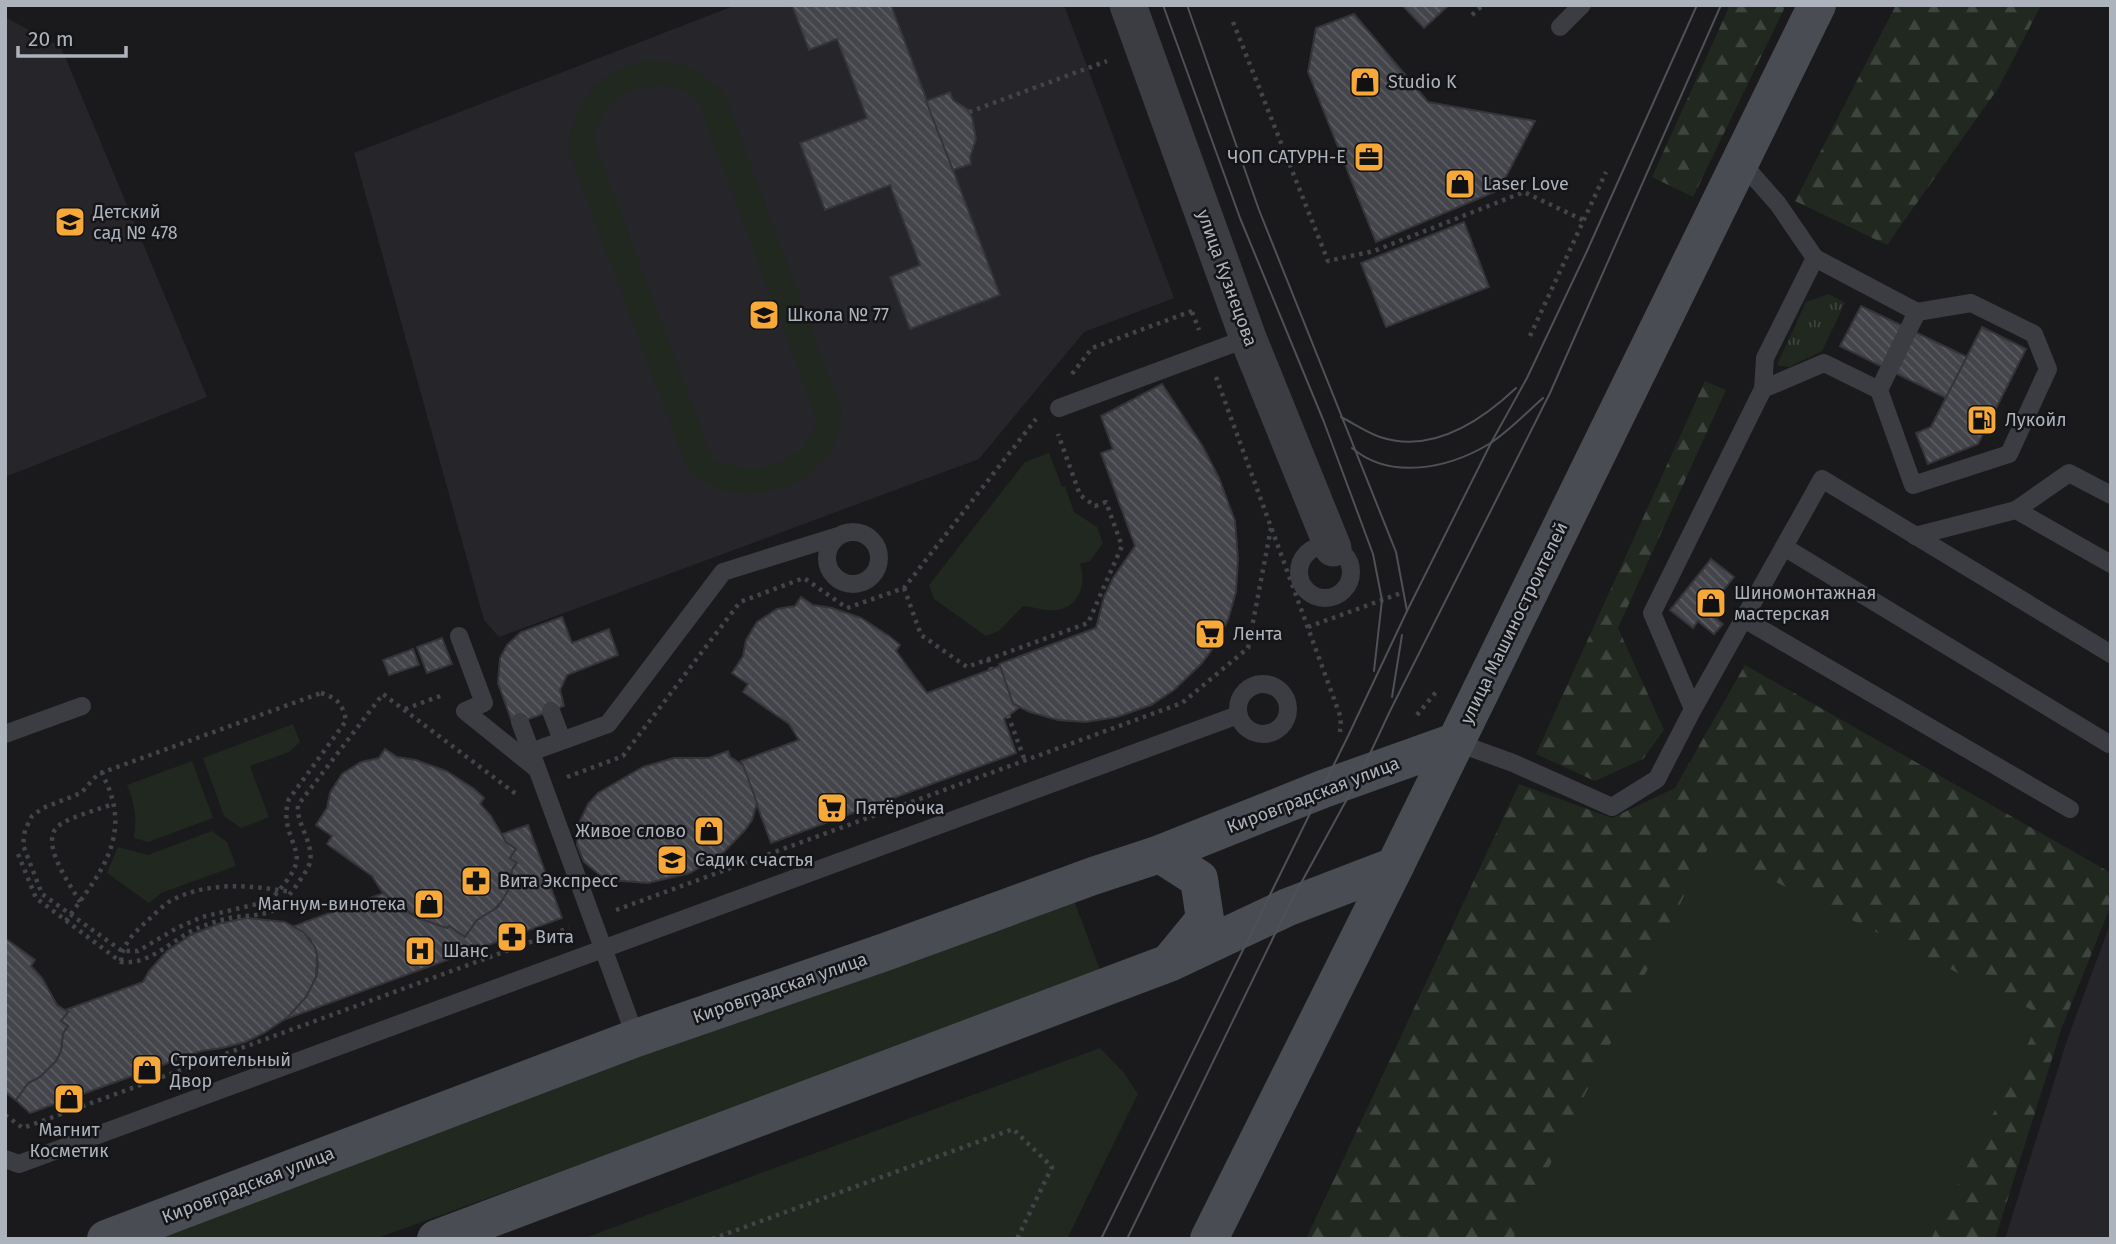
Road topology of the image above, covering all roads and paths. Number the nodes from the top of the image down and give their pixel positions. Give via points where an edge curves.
1 (1128, 5) edge
2 (1483, 5) edge
3 (1582, 5) edge
4 (1817, 5) edge
5 (1472, 15) dead end
6 (1233, 22) dead end
7 (1560, 27) dead end
8 (1107, 61) dead end
9 (968, 112) dead end
10 (1741, 162) junction
11 (1606, 172) dead end
12 (1583, 220) junction
13 (1815, 258) junction
14 (1202, 308) dead end
15 (1192, 312) junction
16 (1917, 312) junction
17 (1530, 336) dead end
18 (1248, 338) junction
19 (1208, 353) junction
20 (1069, 378) dead end
21 (1763, 389) junction
22 (1879, 390) junction
23 (1059, 408) dead end
24 (1039, 416) dead end
25 (1057, 431) dead end
26 (2111, 495) edge
27 (2016, 510) junction
28 (1271, 528) junction
29 (838, 536) dead end
30 (1915, 536) junction
31 (1784, 547) junction
32 (1333, 548) dead end
33 (2111, 564) edge
34 (904, 588) junction
35 (1404, 592) dead end
36 (1744, 619) junction
37 (1308, 627) junction
38 (459, 636) dead end
39 (2111, 654) edge
40 (988, 659) junction
41 (991, 669) dead end
42 (82, 706) dead end
43 (1693, 709) junction
44 (551, 711) dead end
45 (1008, 715) dead end
46 (1238, 715) dead end
47 (520, 722) dead end
48 (1340, 733) dead end
49 (5, 734) edge
50 (562, 740) junction
51 (1455, 742) junction
52 (2109, 744) edge
53 (531, 752) junction
54 (1025, 761) junction
55 (102, 772) junction
56 (540, 777) junction
57 (525, 801) dead end
58 (113, 804) junction
59 (2070, 809) dead end
60 (18, 854) dead end
61 (1160, 854) junction
62 (1395, 866) junction
63 (278, 890) junction
64 (291, 892) junction
65 (80, 902) junction
66 (70, 915) junction
67 (592, 919) junction
68 (66, 921) junction
69 (603, 949) junction
70 (122, 951) junction
71 (121, 962) junction
72 (1169, 962) junction
73 (636, 1038) junction
74 (5, 1115) edge
75 (5, 1159) edge
76 (106, 1239) edge
77 (436, 1239) edge
78 (712, 1239) edge
79 (1017, 1239) edge
80 (1209, 1239) edge

1 - 18 street, улица Кузнецова
2 - 5 path
3 - 7 lane
4 - 10 main road, улица Машиностроителей
6 - 12 path via 1328,261 1374,251 1524,192
8 - 9 path
10 - 13 lane via 1778,204
10 - 51 main road, улица Машиностроителей
11 - 12 path
12 - 17 path
13 - 16 lane
13 - 21 lane via 1765,358
14 - 15 path
15 - 19 path
15 - 20 path via 1092,348
16 - 22 lane
16 - 22 lane via 1971,303 2034,334 2048,369 2009,454 1913,485
18 - 19 lane
18 - 32 street, улица Кузнецова
19 - 23 lane
19 - 28 path
21 - 22 lane via 1824,363
21 - 43 lane via 1652,613
24 - 34 path
25 - 40 path via 1080,495 1095,506 1106,502 1122,546 1088,623
26 - 27 lane via 2070,473
27 - 30 lane
27 - 33 lane
28 - 37 path
28 - 54 path via 1248,648 1182,703
29 - 50 lane via 723,572 608,724
30 - 31 lane via 1822,479
30 - 39 lane
31 - 36 lane
31 - 52 lane
34 - 40 path via 922,635 967,667
34 - 56 path via 847,608 804,578 740,601 624,756
35 - 37 path
36 - 43 lane
36 - 59 lane
37 - 48 path via 1341,718
38 - 56 lane via 484,703 465,711
40 - 41 path
42 - 49 lane
43 - 51 lane via 1657,779 1612,807
44 - 50 lane
45 - 54 path
46 - 69 lane
47 - 53 lane
50 - 53 lane
51 - 61 main road, Кировградская улица
51 - 62 main road, улица Машиностроителей
53 - 56 lane
54 - 67 path
55 - 58 path
55 - 63 path via 321,693 335,697 346,721 289,799 286,824 296,865
55 - 66 path via 82,793 32,816 25,830 23,845 42,894
56 - 67 lane
57 - 64 path via 383,694 298,805 310,864
58 - 65 path via 112,847 103,870
58 - 65 path via 59,824 52,837 53,853
60 - 68 path via 36,898
61 - 72 main road via 1199,878 1205,919
61 - 73 main road, Кировградская улица
62 - 72 main road via 1288,907
62 - 80 main road, улица Машиностроителей
63 - 64 path
63 - 70 path via 270,901 202,917 138,951
63 - 70 path via 247,885 209,887 171,901 134,932
64 - 71 path via 272,911 199,927 146,959
65 - 66 path
66 - 68 path
66 - 70 path
67 - 69 lane
67 - 74 path via 23,1128
68 - 71 path
69 - 73 lane
69 - 75 lane via 19,1164
70 - 71 path
72 - 77 main road
73 - 76 main road, Кировградская улица
78 - 79 path via 1013,1129 1052,1167

